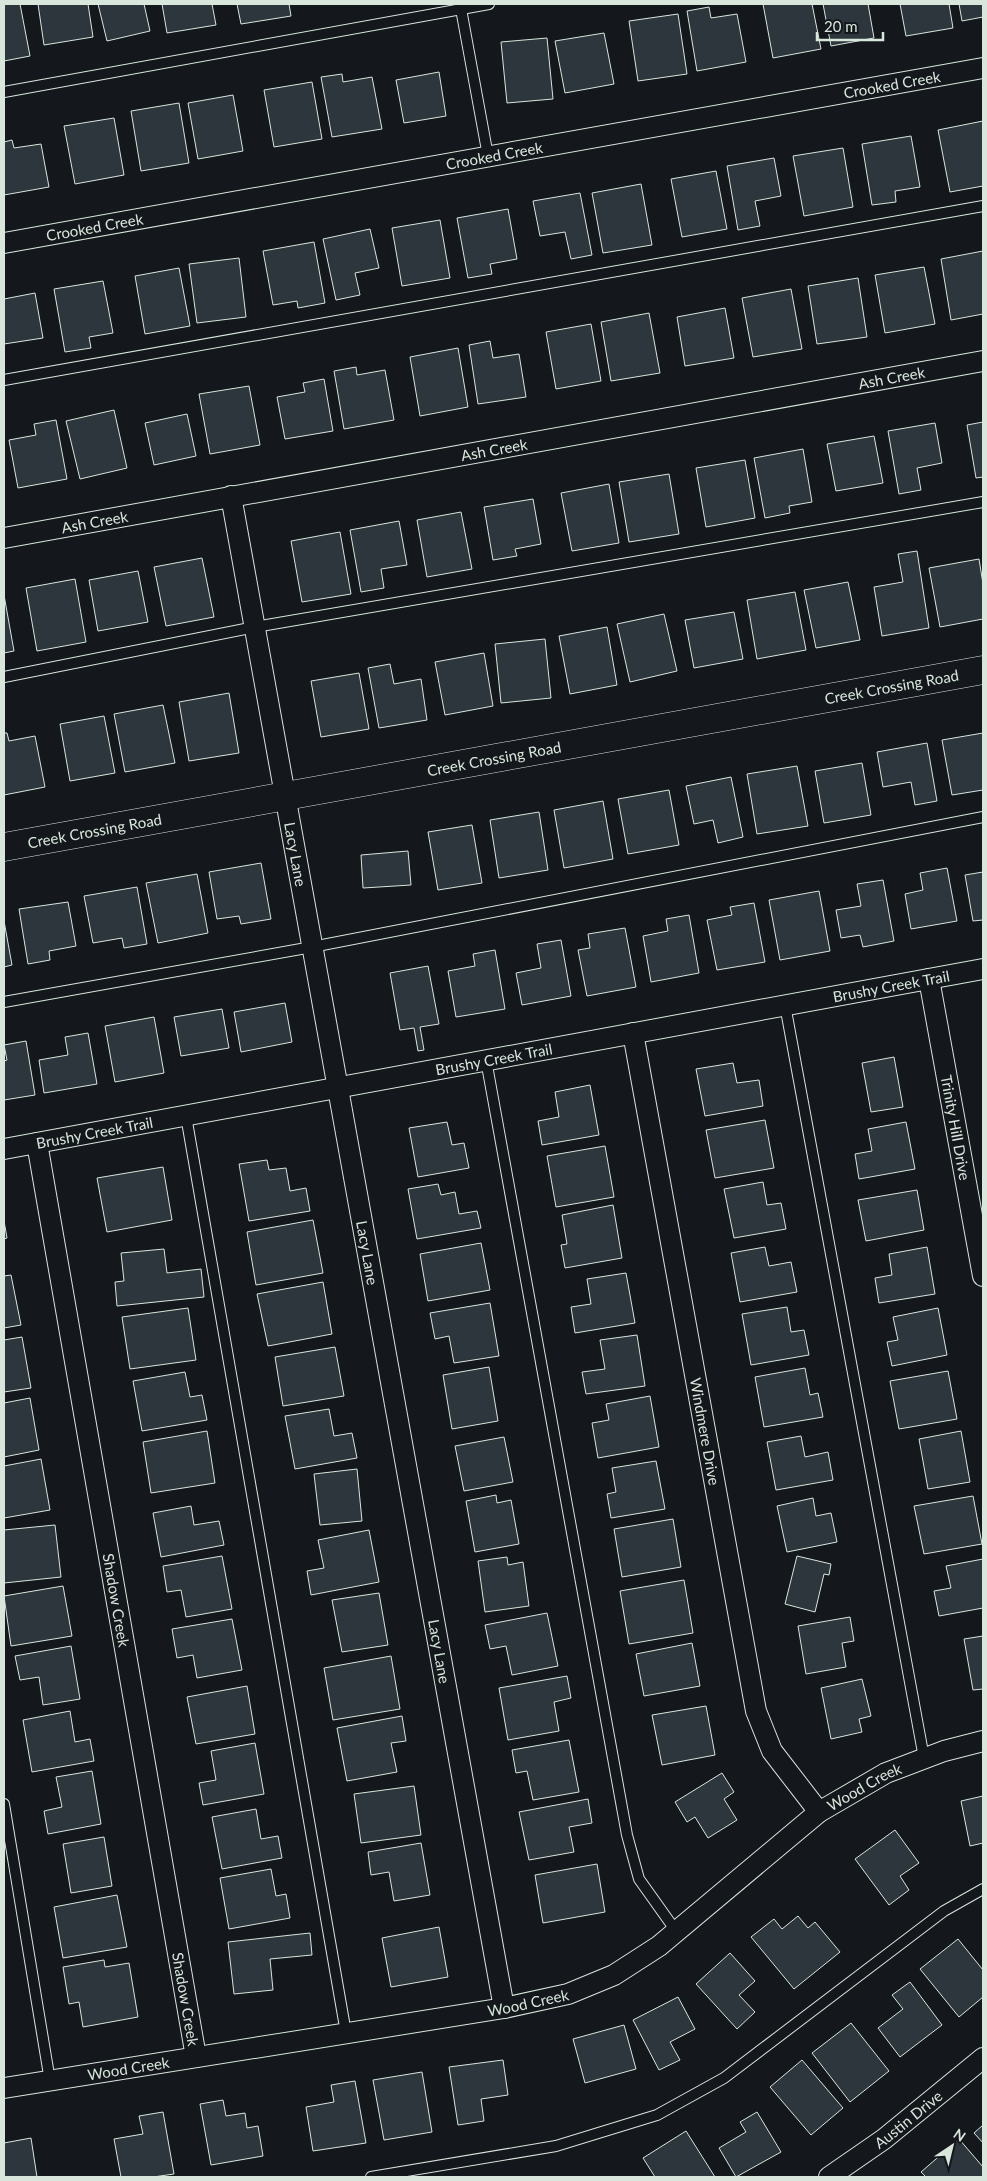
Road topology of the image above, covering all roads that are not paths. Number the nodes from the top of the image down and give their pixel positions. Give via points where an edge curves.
1 (489, 4) edge
2 (460, 9) junction
3 (983, 68) edge
4 (4, 92) edge
5 (488, 156) junction
6 (983, 206) edge
7 (4, 243) edge
8 (983, 362) edge
9 (4, 380) edge
10 (232, 496) junction
11 (983, 502) edge
12 (4, 538) edge
13 (255, 627) junction
14 (983, 670) edge
15 (4, 677) edge
16 (285, 798) junction
17 (983, 817) edge
18 (4, 847) edge
19 (312, 947) junction
20 (983, 969) edge
21 (929, 979) junction
22 (4, 1002) edge
23 (785, 1005) junction
24 (633, 1032) junction
25 (486, 1060) junction
26 (337, 1088) junction
27 (186, 1116) junction
28 (37, 1143) junction
29 (4, 1149) edge
30 (983, 1276) edge
31 (983, 1741) edge
32 (924, 1758) junction
33 (4, 1804) edge
34 (819, 1812) junction
35 (983, 1889) edge
36 (676, 1931) junction
37 (504, 2008) junction
38 (346, 2033) junction
39 (196, 2057) junction
40 (983, 2058) edge
41 (50, 2081) junction
42 (4, 2088) edge
43 (411, 2174) edge
44 (371, 2177) edge
45 (829, 2177) edge

1 - 2 lane
2 - 4 lane
2 - 5 lane
3 - 5 street, Crooked Creek
5 - 7 street, Crooked Creek
6 - 9 lane
8 - 10 street, Ash Creek
10 - 12 street, Ash Creek
10 - 13 street, Lacy Lane
11 - 13 lane
13 - 15 lane
13 - 16 street, Lacy Lane
14 - 16 street, Creek Crossing Road
16 - 18 street, Creek Crossing Road
16 - 19 street, Lacy Lane
17 - 19 lane
19 - 22 lane
19 - 26 street, Lacy Lane
20 - 21 street, Brushy Creek Trail
21 - 23 street, Brushy Creek Trail
21 - 30 street, Trinity Hill Drive
23 - 24 street, Brushy Creek Trail
23 - 32 lane
24 - 25 street, Brushy Creek Trail
24 - 34 street, Windmere Drive via 756,1711 772,1751
25 - 26 street, Brushy Creek Trail
25 - 36 lane via 627,1835 639,1879
26 - 27 street, Brushy Creek Trail
26 - 37 street, Lacy Lane
27 - 28 street, Brushy Creek Trail
27 - 38 lane
28 - 29 street, Brushy Creek Trail
28 - 39 street, Shadow Creek
31 - 32 street, Wood Creek
32 - 34 street, Wood Creek via 886,1773
33 - 41 lane
34 - 36 street, Wood Creek
35 - 43 lane via 944,1911 724,2078 658,2116 556,2146
36 - 37 street, Wood Creek via 614,1975 590,1986
37 - 38 street, Wood Creek
38 - 39 street, Wood Creek
39 - 41 street, Wood Creek
40 - 45 street, Austin Drive via 884,2139
41 - 42 street, Wood Creek
43 - 44 lane

